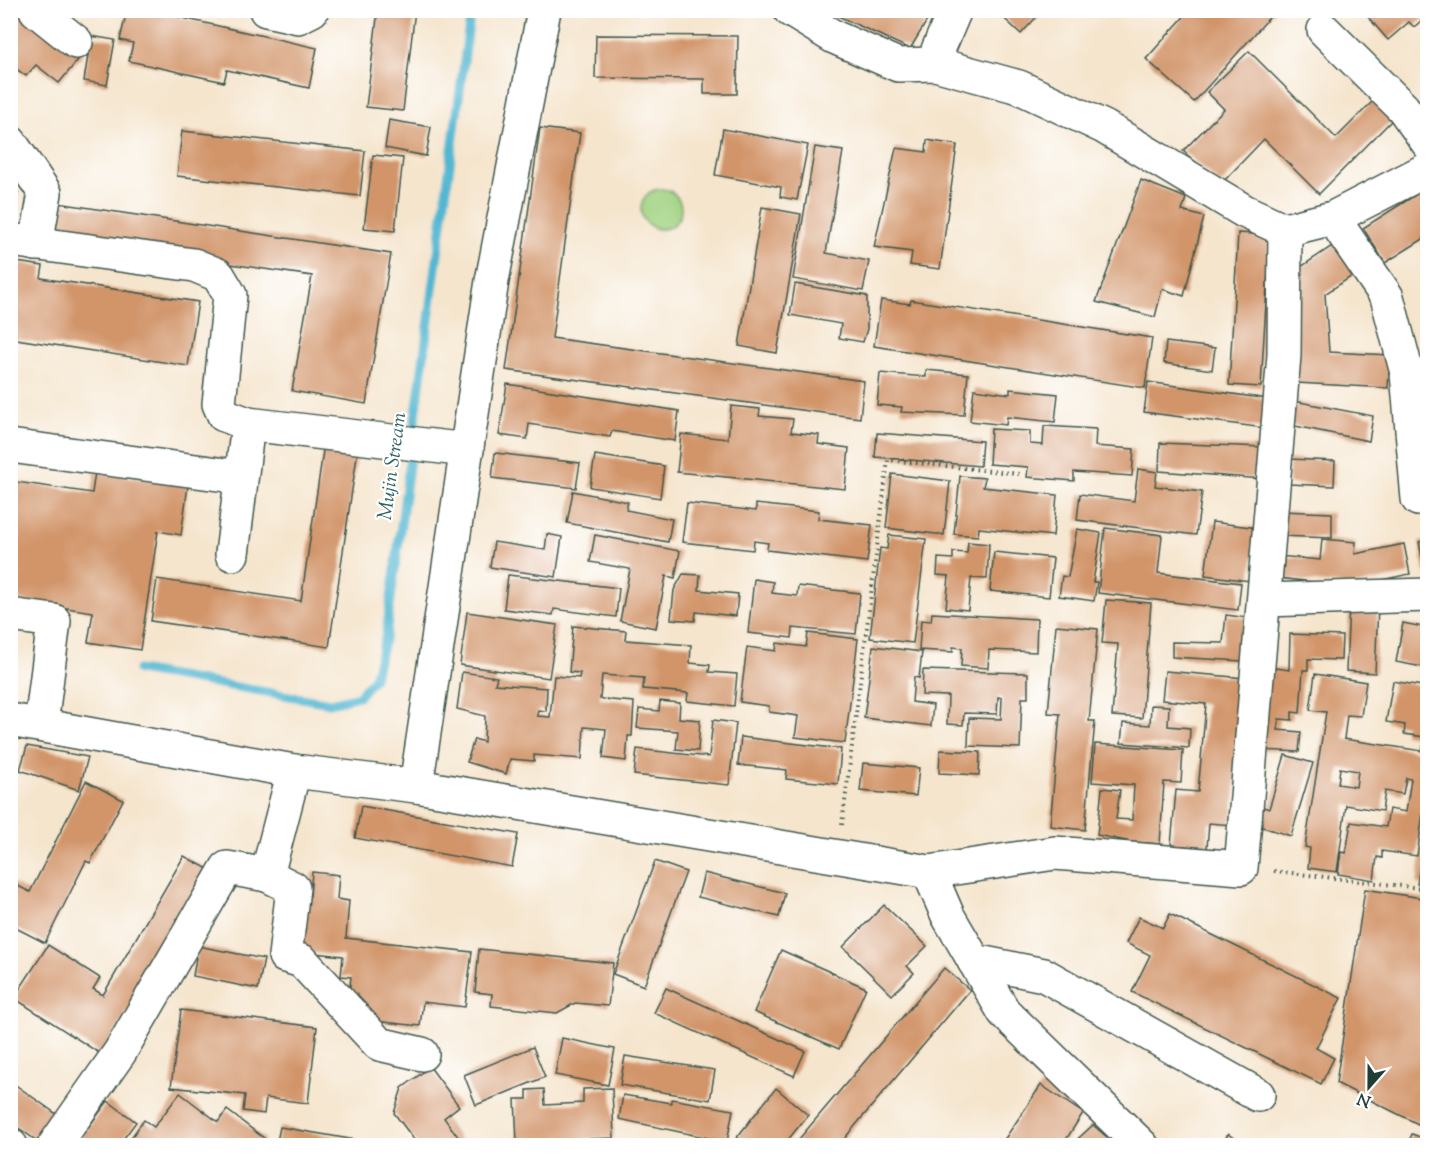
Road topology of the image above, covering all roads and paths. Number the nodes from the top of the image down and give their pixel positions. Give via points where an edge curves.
1 (36, 10) edge
2 (266, 10) edge
3 (312, 10) edge
4 (544, 10) edge
5 (790, 10) edge
6 (955, 10) edge
7 (1324, 30) dead end
8 (76, 42) dead end
9 (935, 64) junction
10 (10, 142) edge
11 (1428, 143) edge
12 (1428, 169) edge
13 (1333, 218) junction
14 (1285, 230) junction
15 (23, 242) edge
16 (248, 424) junction
17 (10, 446) edge
18 (467, 450) junction
19 (1020, 474) dead end
20 (241, 477) junction
21 (1418, 499) dead end
22 (232, 554) dead end
23 (1428, 595) edge
24 (1264, 600) junction
25 (10, 615) edge
26 (26, 723) edge
27 (294, 771) junction
28 (416, 786) junction
29 (839, 856) junction
30 (1241, 868) junction
31 (930, 872) junction
32 (267, 875) junction
33 (1428, 889) edge
34 (974, 961) junction
35 (422, 1054) dead end
36 (1258, 1095) dead end
37 (54, 1146) edge
38 (1142, 1146) edge

1 - 8 street
2 - 3 street via 298,17
4 - 18 street via 492,281
5 - 9 street via 834,37 898,66
6 - 9 street
7 - 11 street via 1403,108
9 - 14 street via 1019,87 1104,127 1244,211
10 - 15 street via 45,193
12 - 13 street
13 - 14 street
13 - 21 street via 1387,297 1407,373
14 - 24 street via 1284,355
15 - 16 street via 194,265 218,275 230,295 219,404 224,415
16 - 18 street
16 - 20 street
17 - 20 street
18 - 28 street
19 - 29 path via 888,460
20 - 22 street
23 - 24 street
24 - 30 street
25 - 26 street via 54,621
26 - 27 street
27 - 28 street
27 - 32 street
28 - 29 street
29 - 31 street
30 - 31 street via 1055,853
30 - 33 path
31 - 34 street via 948,916
32 - 35 street via 293,888 285,956 302,961 379,1044
32 - 37 street via 227,868 120,1052
34 - 36 street via 1044,975
34 - 38 street via 1004,1012

